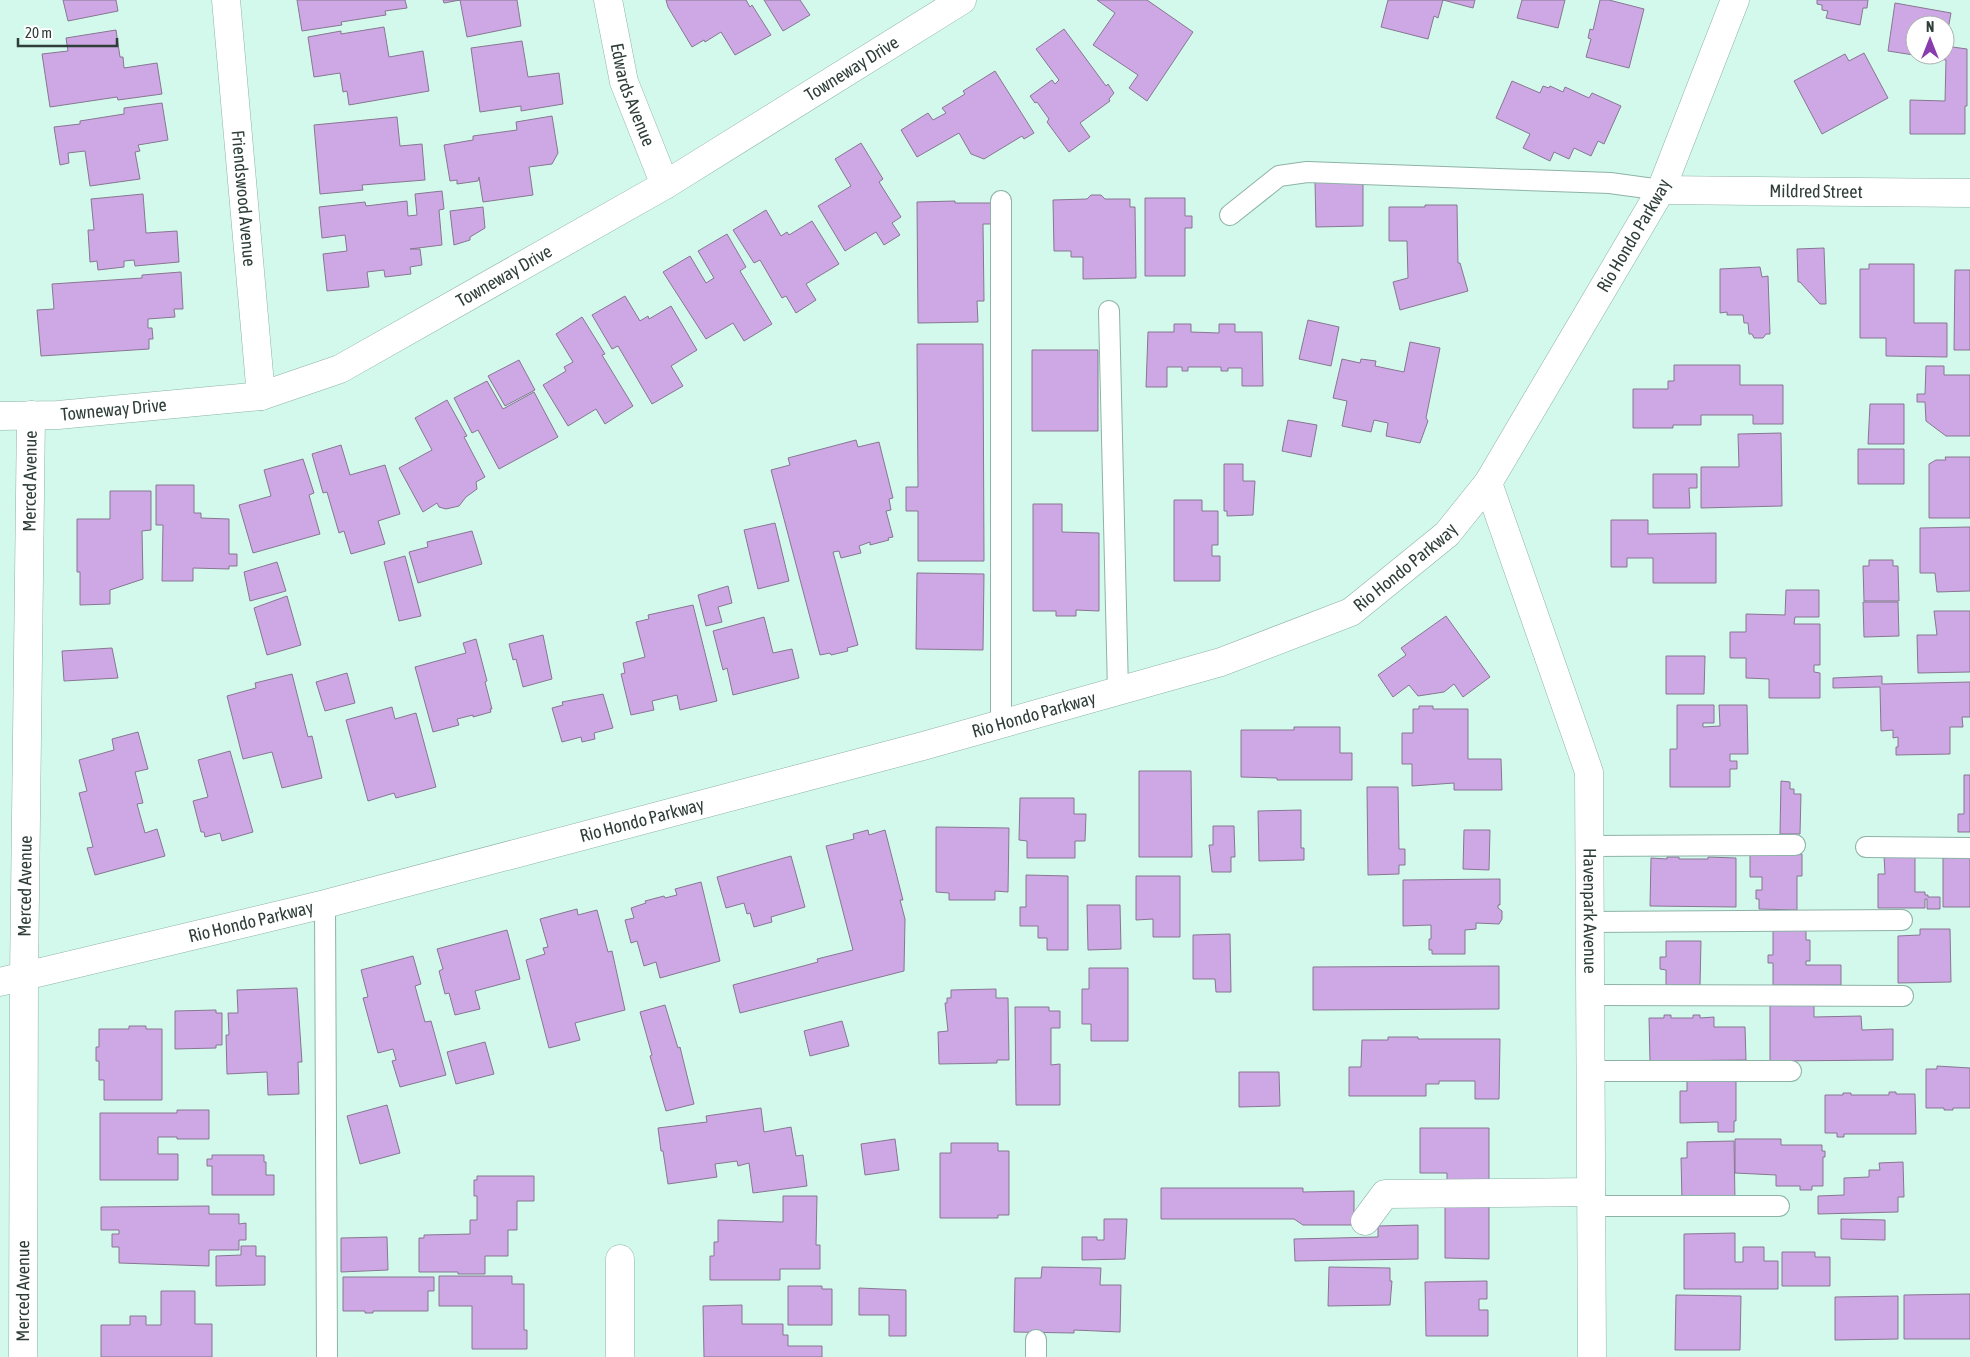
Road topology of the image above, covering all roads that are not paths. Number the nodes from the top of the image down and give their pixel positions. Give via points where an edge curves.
1 (226, 0) edge
2 (608, 0) edge
3 (962, 0) edge
4 (1735, 0) edge
5 (665, 185) junction
6 (1661, 190) junction
7 (1970, 193) edge
8 (1001, 201) dead end
9 (1230, 215) dead end
10 (1110, 311) dead end
11 (261, 396) junction
12 (30, 415) junction
13 (0, 416) edge
14 (1488, 483) junction
15 (1118, 691) junction
16 (1001, 724) junction
17 (1795, 844) dead end
18 (1590, 846) junction
19 (1866, 847) dead end
20 (1970, 848) edge
21 (326, 904) junction
22 (1902, 920) dead end
23 (1590, 922) junction
24 (12, 979) edge
25 (1591, 995) junction
26 (1903, 996) dead end
27 (1591, 1071) junction
28 (1791, 1071) dead end
29 (1591, 1199) junction
30 (1779, 1206) dead end
31 (1364, 1222) dead end
32 (620, 1260) dead end
33 (23, 1357) edge
34 (327, 1357) edge
35 (620, 1357) edge
36 (1592, 1357) edge

1 - 11 street, Friendswood Avenue
2 - 5 street, Edwards Avenue via 624,82
3 - 5 street, Towneway Drive
4 - 6 street, Rio Hondo Parkway
5 - 11 street, Towneway Drive via 340,369
6 - 7 street, Mildred Street
6 - 9 lane via 1610,183 1307,172 1279,176
6 - 14 street, Rio Hondo Parkway
8 - 16 lane
10 - 15 lane
11 - 12 street, Towneway Drive
12 - 13 street, Towneway Drive
12 - 24 street, Merced Avenue
14 - 15 street, Rio Hondo Parkway via 1447,534 1351,612 1221,662
14 - 18 street, Havenpark Avenue via 1589,772
15 - 16 street, Rio Hondo Parkway
16 - 21 street, Rio Hondo Parkway
17 - 18 lane
18 - 23 street, Havenpark Avenue
19 - 20 lane
21 - 24 street, Rio Hondo Parkway
21 - 34 lane
22 - 23 lane
23 - 25 street, Havenpark Avenue
24 - 33 street, Merced Avenue
25 - 26 lane
25 - 27 street, Havenpark Avenue
27 - 28 lane
27 - 29 street, Havenpark Avenue
29 - 30 lane
29 - 31 street via 1385,1194
29 - 36 street, Havenpark Avenue
32 - 35 street

